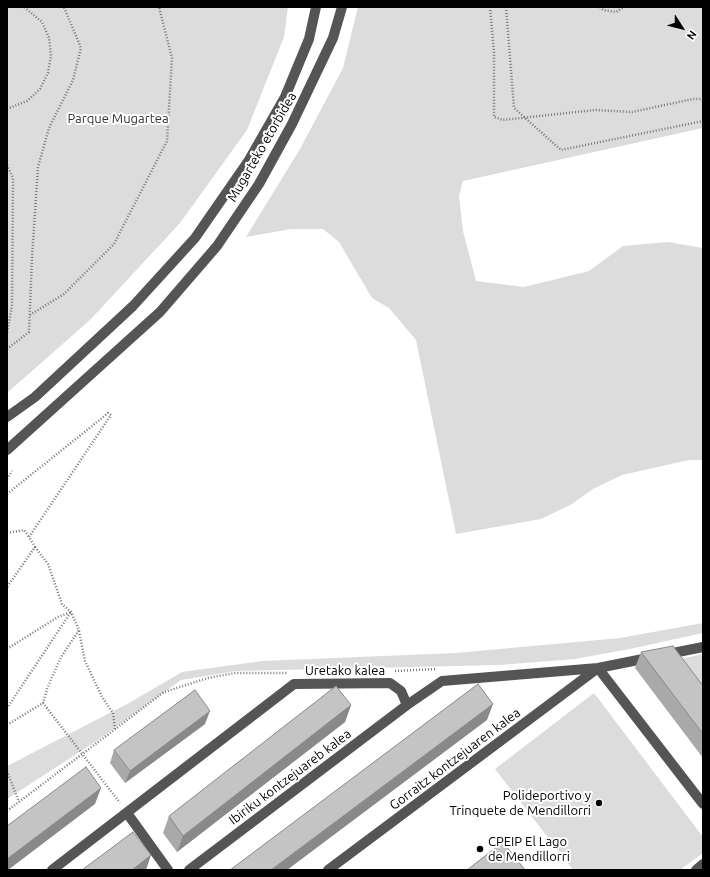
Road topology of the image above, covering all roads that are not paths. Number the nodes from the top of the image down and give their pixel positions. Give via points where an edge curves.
1 (316, 7) edge
2 (342, 7) edge
3 (7, 417) edge
4 (7, 450) edge
5 (703, 647) edge
6 (598, 668) junction
7 (407, 705) junction
8 (703, 804) edge
9 (127, 813) junction
10 (703, 864) edge
11 (52, 870) edge
12 (168, 870) edge
13 (189, 870) edge
14 (328, 870) edge
15 (696, 870) edge

1 - 3 street, Mugarteko etorbidea via 309,39 285,97 249,160 195,238 133,306 35,397
2 - 4 street, Mugarteko etorbidea via 333,38 292,124 259,184 217,246 160,312
5 - 6 street
6 - 7 street via 442,681
6 - 8 street
6 - 14 street, Gorraitz kontzejuaren kalea
7 - 9 street, Uretako kalea via 401,691 390,683 294,684
7 - 13 street, Ibiriku kontzejuareb kalea
9 - 11 street, Uretako kalea
9 - 12 street
10 - 15 street

